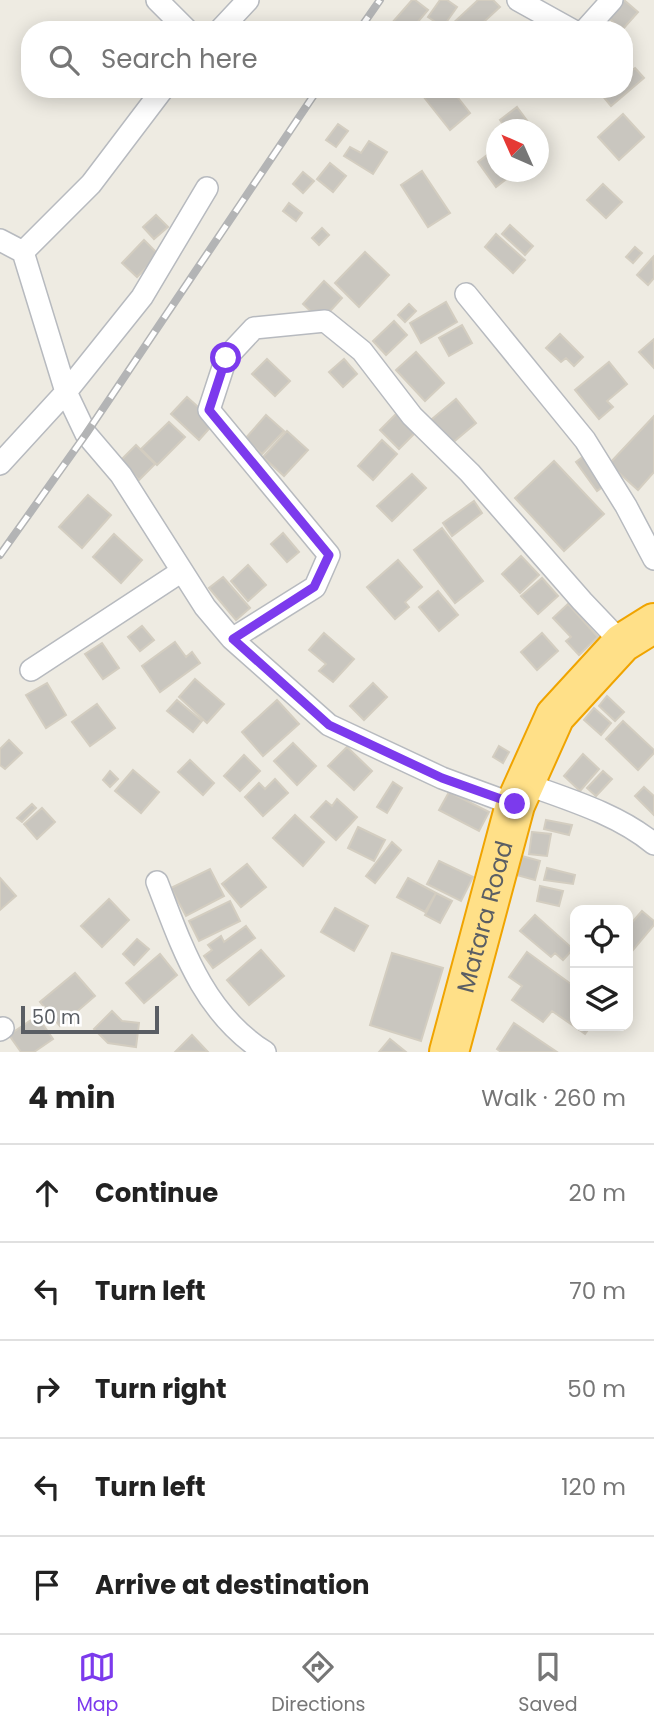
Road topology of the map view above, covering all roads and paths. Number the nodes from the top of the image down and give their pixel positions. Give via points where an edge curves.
1 (157, 0) edge
2 (248, 0) edge
3 (518, 0) edge
4 (612, 0) edge
5 (178, 21) edge
6 (228, 21) edge
7 (556, 21) edge
8 (593, 21) edge
9 (156, 98) edge
10 (207, 188) dead end
11 (0, 240) edge
12 (23, 252) junction
13 (467, 294) dead end
14 (66, 392) junction
15 (0, 464) edge
16 (654, 559) edge
17 (182, 571) junction
18 (654, 622) edge
19 (233, 639) junction
20 (622, 643) junction
21 (31, 670) dead end
22 (519, 794) junction
23 (654, 844) edge
24 (157, 882) dead end
25 (458, 1048) edge
26 (265, 1052) edge

1 - 5 street
2 - 6 street
3 - 7 street
4 - 8 street
9 - 12 street via 91,184
10 - 14 street via 142,297
11 - 12 street
12 - 14 street
13 - 16 street via 585,440
14 - 15 street
14 - 17 street via 86,435 121,475
17 - 19 street
17 - 21 street
18 - 20 highway, Matara Road
19 - 20 street via 314,587 329,555 209,410 226,358 254,328 325,321 362,351 412,416 470,473
19 - 22 street via 329,725 442,778
20 - 22 highway, Matara Road via 555,716
22 - 23 street via 585,806
22 - 25 highway, Matara Road
24 - 26 street via 189,965 206,993

